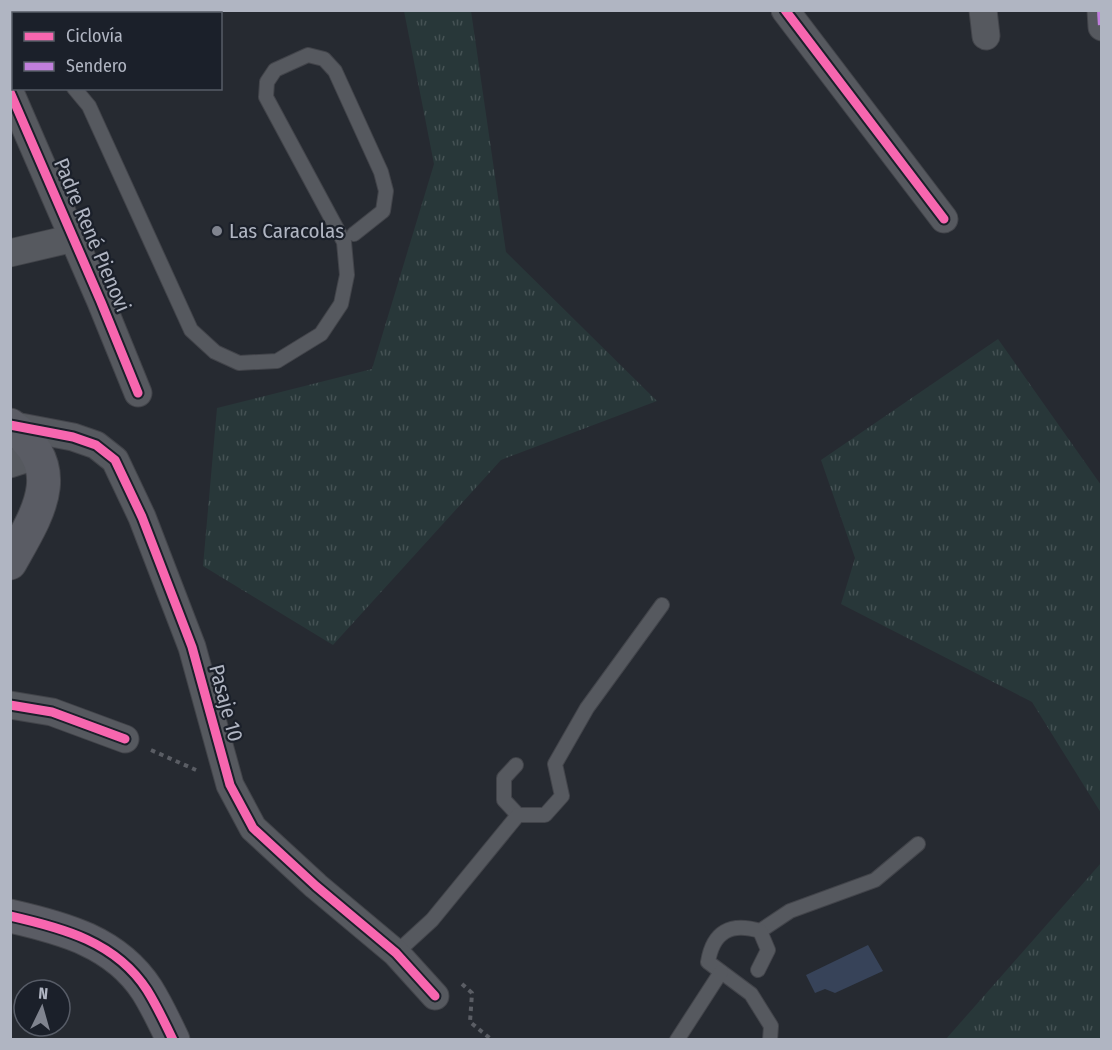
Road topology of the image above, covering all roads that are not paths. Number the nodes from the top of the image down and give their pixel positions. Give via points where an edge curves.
1 (785, 10) edge
2 (1101, 10) edge
3 (1101, 27) edge
4 (76, 90) edge
5 (10, 92) edge
6 (944, 219) dead end
7 (354, 234) dead end
8 (74, 238) junction
9 (10, 253) edge
10 (138, 393) dead end
11 (10, 425) edge
12 (24, 459) edge
13 (10, 562) edge
14 (662, 605) dead end
15 (10, 705) edge
16 (125, 739) road end
17 (516, 765) dead end
18 (518, 815) junction
19 (918, 844) dead end
20 (10, 916) edge
21 (760, 931) junction
22 (396, 953) junction
23 (758, 970) dead end
24 (721, 972) junction
25 (435, 996) dead end
26 (173, 1040) edge
27 (677, 1040) edge
28 (770, 1040) edge

1 - 6 street
2 - 3 street
4 - 7 lane via 89,106 191,330 214,352 239,363 278,361 321,334 341,304 347,275 344,242 266,97 267,82 275,70 308,55 324,59 335,71 386,191 383,212
5 - 8 street, Padre René Pienovi
8 - 9 street
8 - 10 street, Padre René Pienovi
11 - 12 street via 21,433
11 - 22 street, Pasaje 10 via 74,437 96,445 115,460 142,517 192,647 230,785 253,828
12 - 13 street via 43,479 41,504
14 - 18 lane via 587,708 555,764 562,796 545,815
15 - 16 street via 52,712
17 - 18 lane via 504,778 504,800
18 - 22 lane via 432,920
19 - 21 lane via 874,880 790,911
20 - 26 street via 70,931 110,953 146,989
21 - 23 lane via 768,950
21 - 24 lane via 745,926 727,929 711,946 708,962
22 - 25 street, Pasaje 10
24 - 27 lane
24 - 28 lane via 751,994 771,1026

